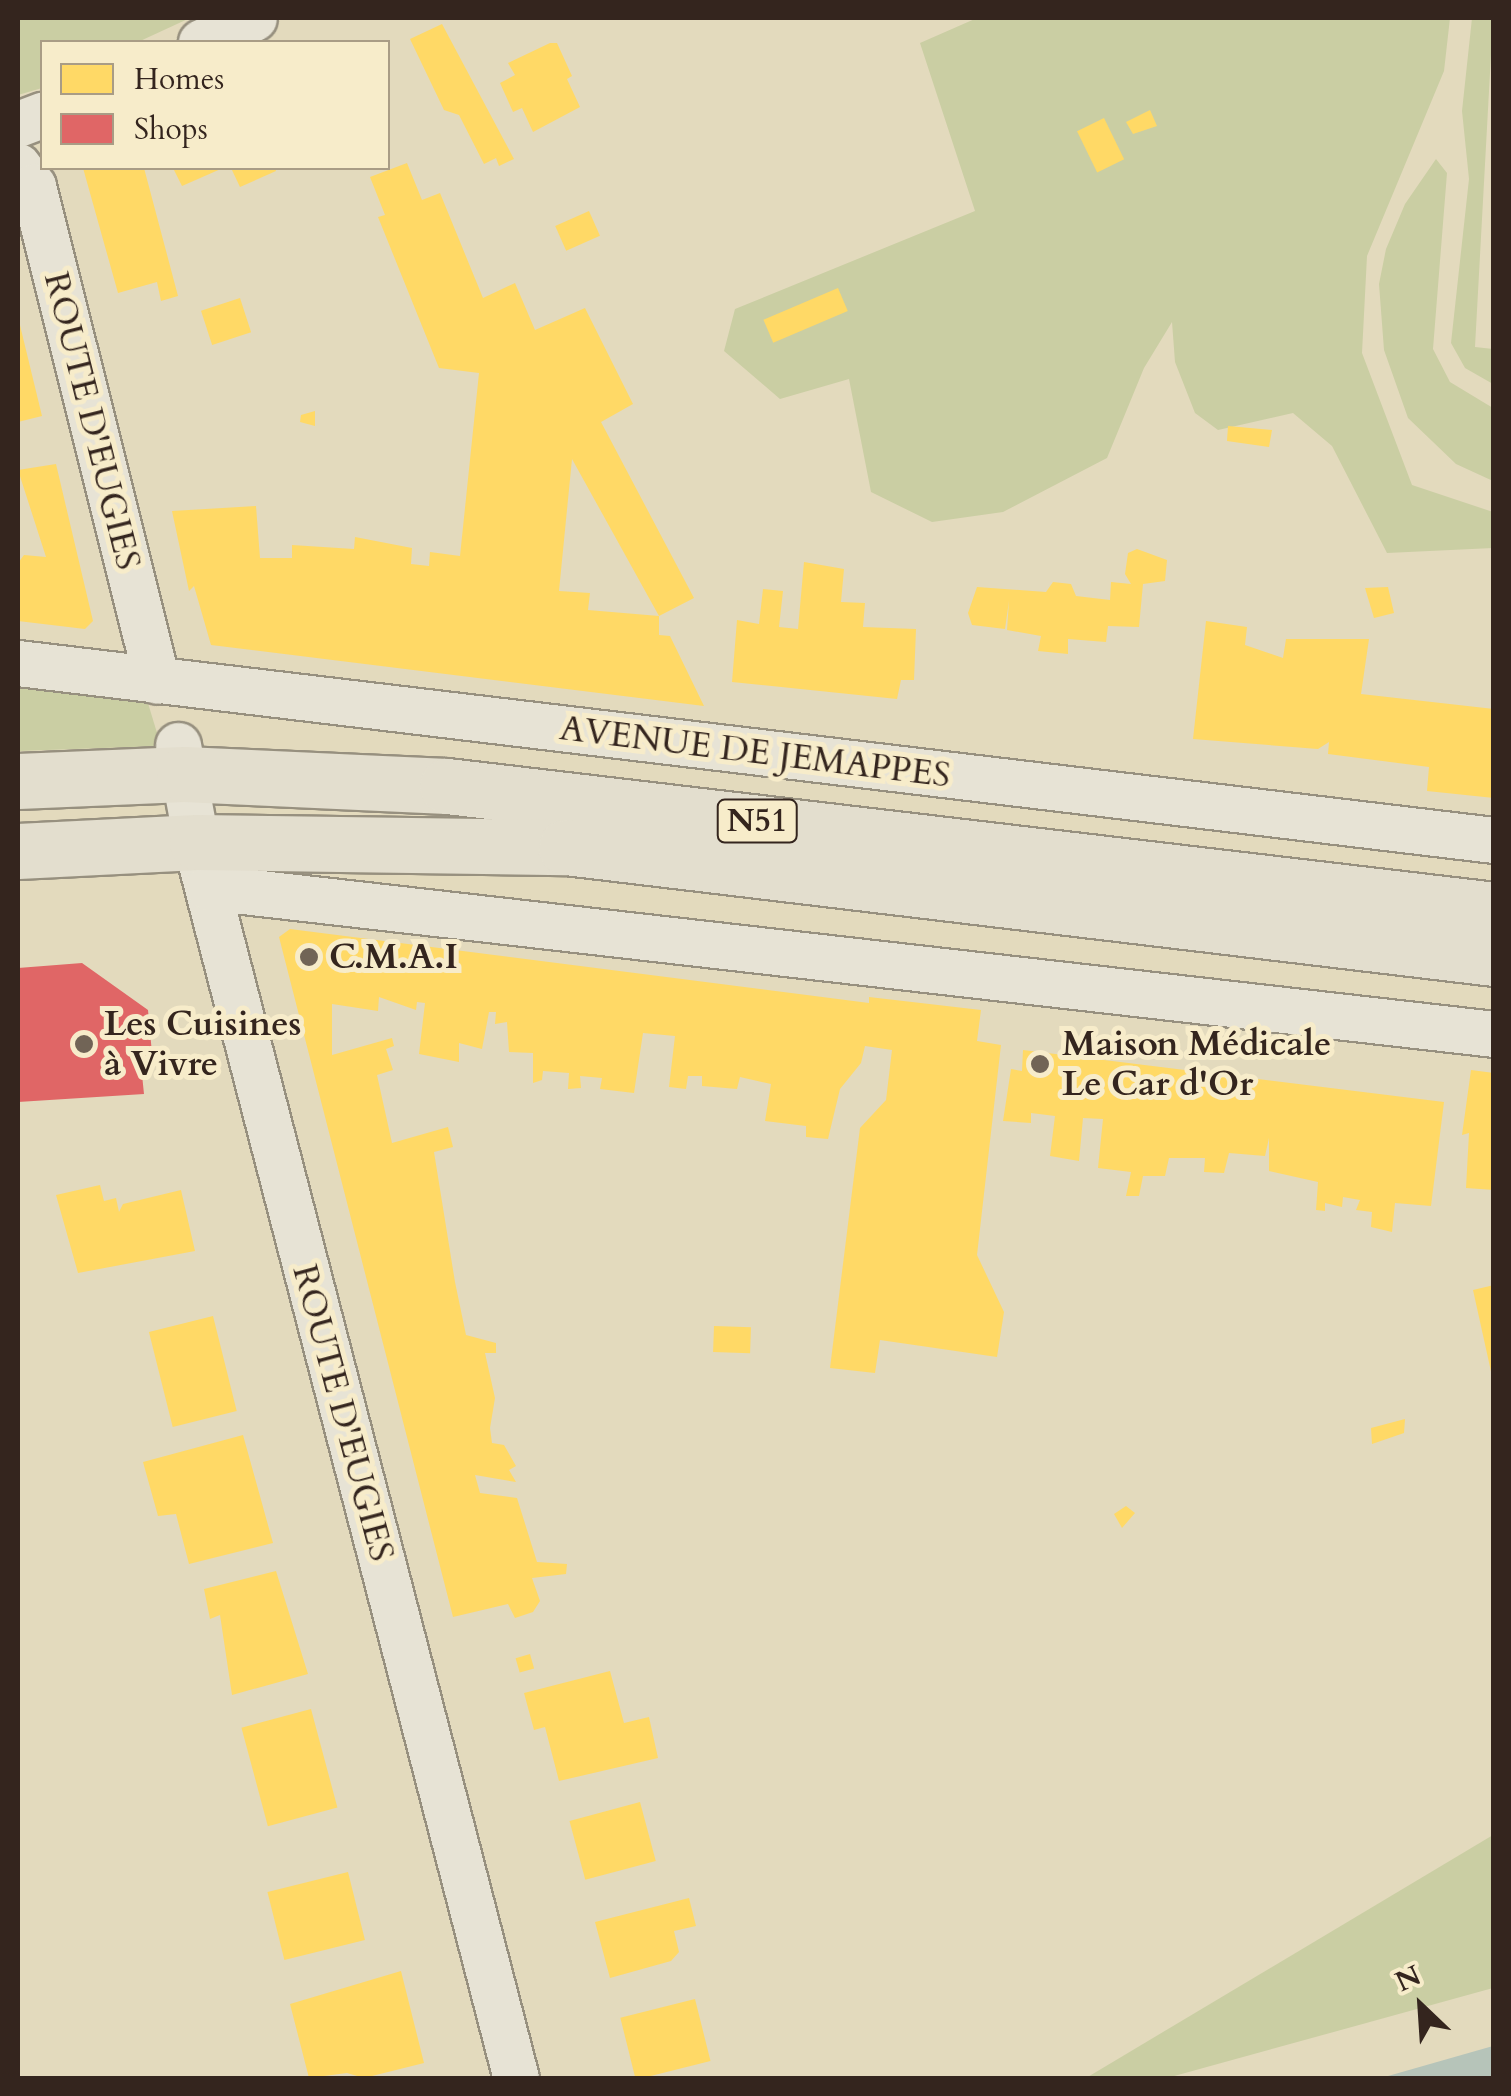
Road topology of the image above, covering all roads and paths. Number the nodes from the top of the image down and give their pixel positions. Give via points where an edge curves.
1 (254, 18) edge
2 (204, 40) edge
3 (18, 166) edge
4 (18, 663) edge
5 (157, 681) junction
6 (181, 760) junction
7 (18, 781) edge
8 (1494, 840) edge
9 (18, 852) edge
10 (202, 865) junction
11 (1494, 910) edge
12 (1494, 958) edge
13 (1494, 1034) edge
14 (516, 2078) edge

1 - 2 street
3 - 5 street, ROUTE D'EUGIES via 33,186
4 - 5 street, AVENUE DE JEMAPPES
5 - 8 street, AVENUE DE JEMAPPES
6 - 7 main road, AVENUE DE JEMAPPES / N51
6 - 10 street, ROUTE D'EUGIES
6 - 11 main road, AVENUE DE JEMAPPES / N51
9 - 10 main road, N51
10 - 12 main road, N51 via 566,847
10 - 13 street
10 - 14 street, ROUTE D'EUGIES

